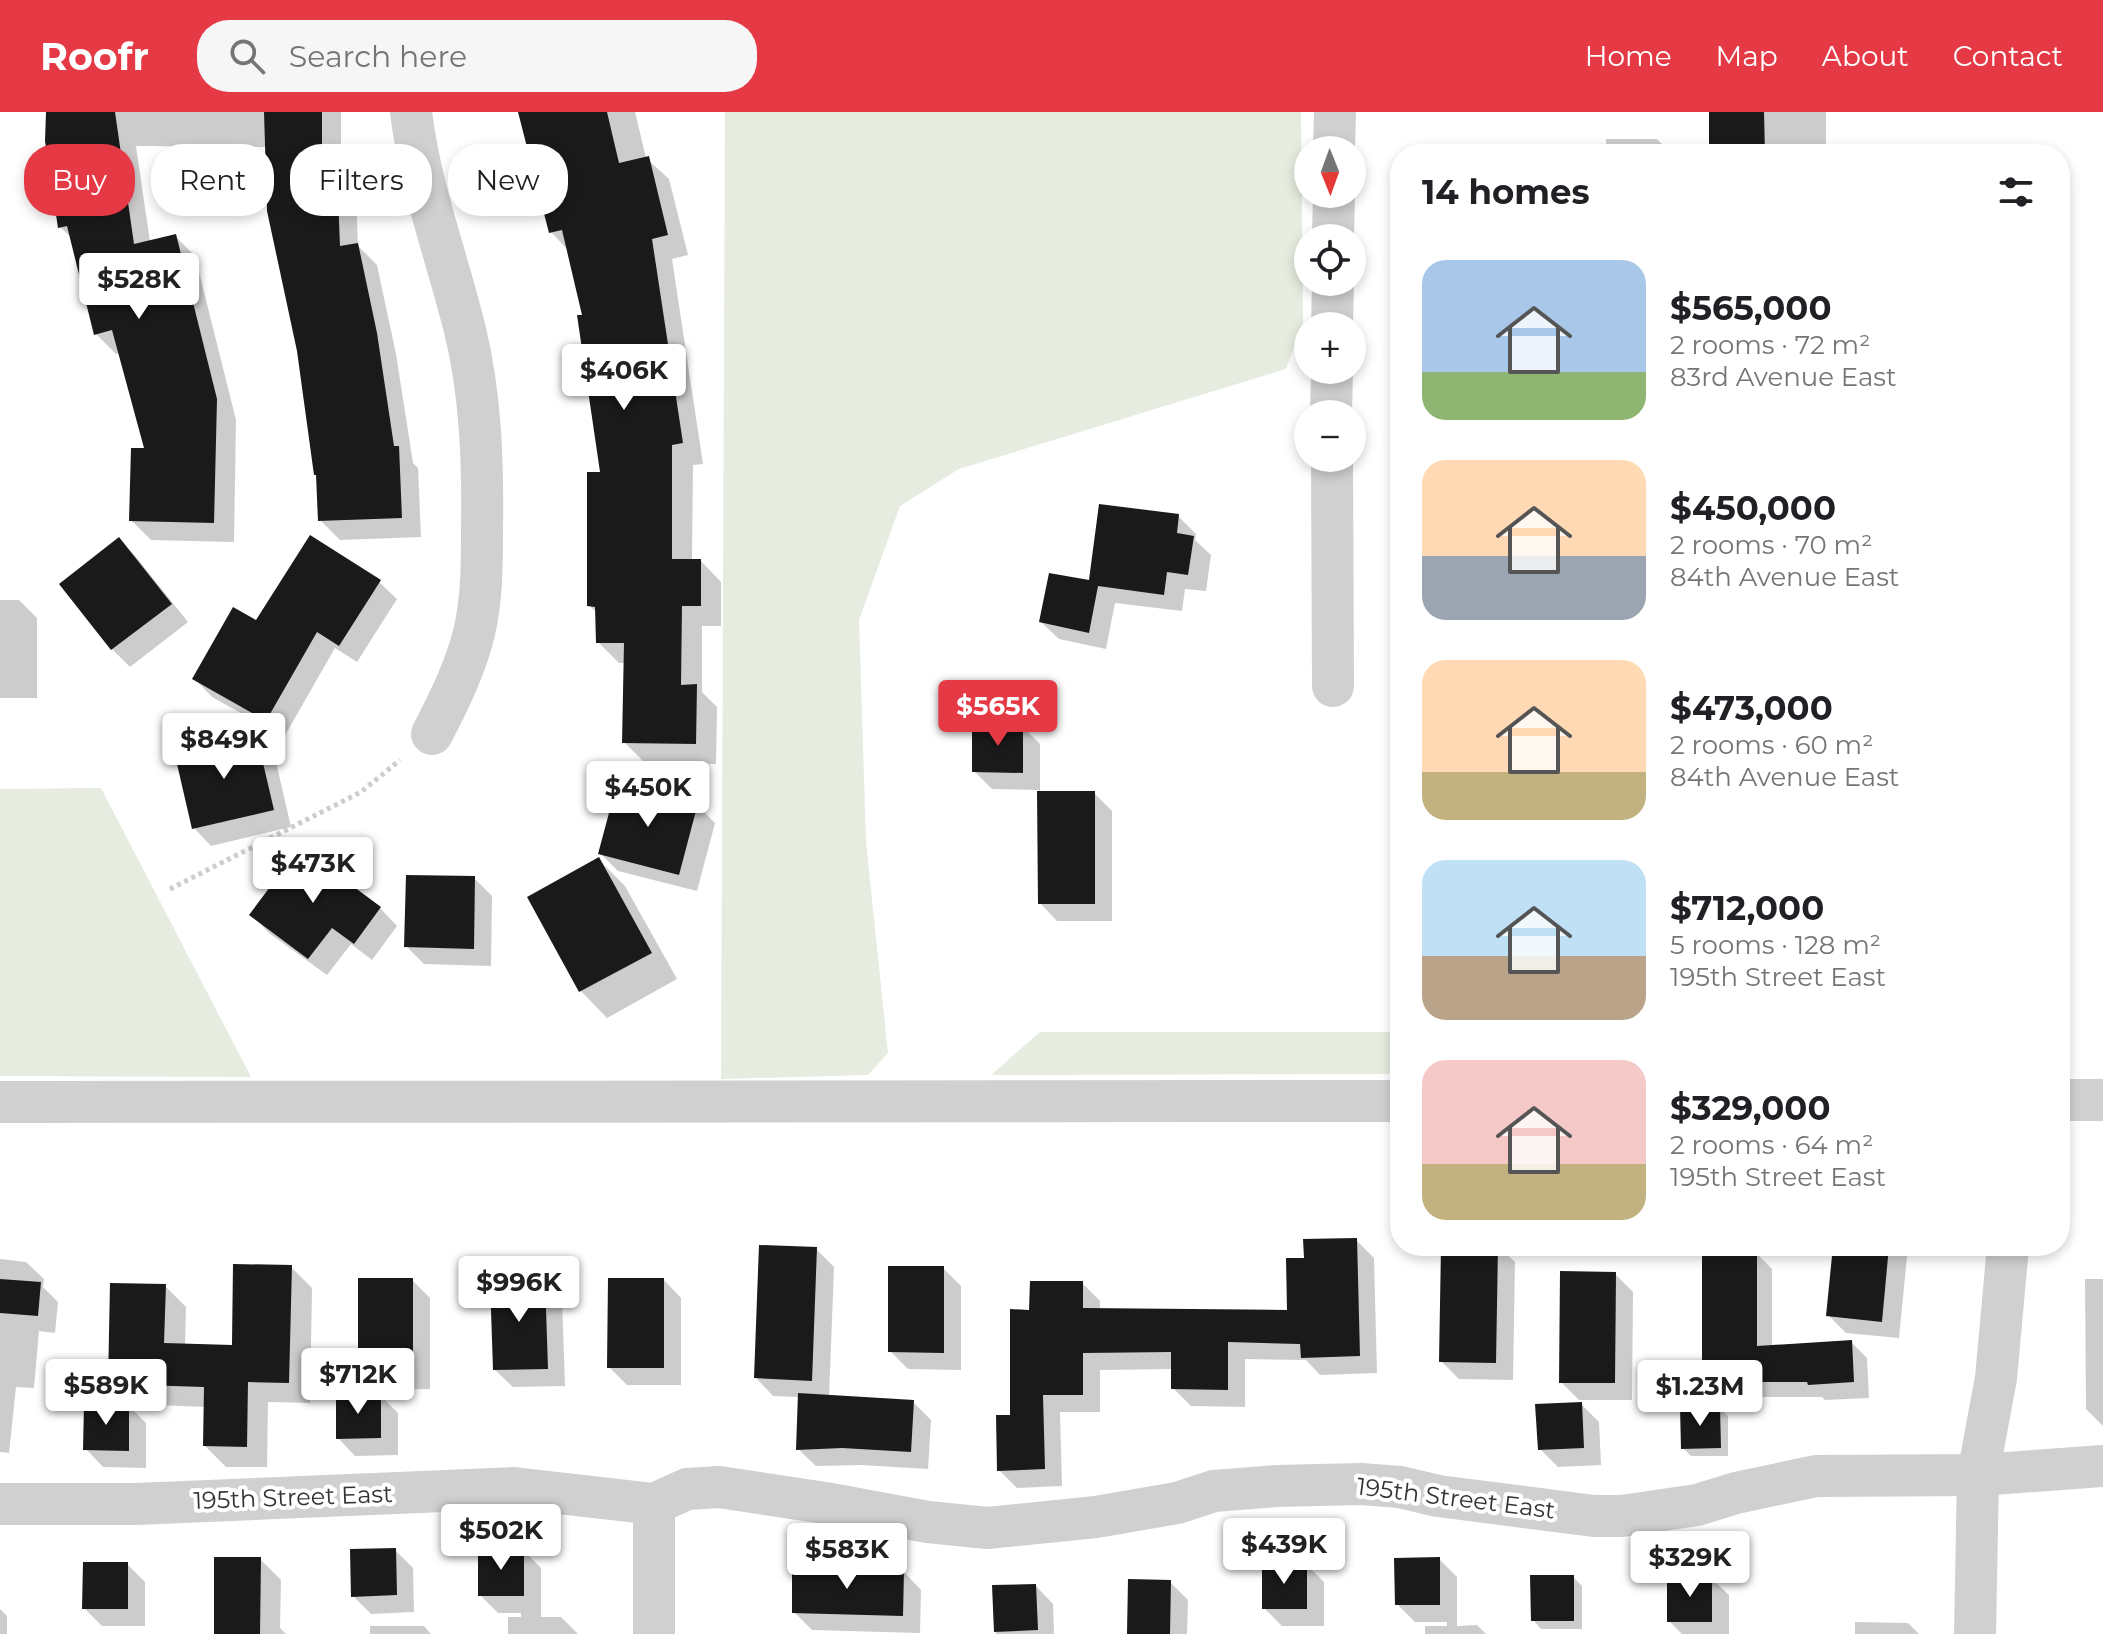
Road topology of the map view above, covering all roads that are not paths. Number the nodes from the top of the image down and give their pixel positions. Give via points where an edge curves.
1 (411, 112) edge
2 (1335, 112) edge
3 (1334, 136) edge
4 (1332, 472) edge
5 (1333, 686) dead end
6 (432, 734) road end
7 (2070, 1100) edge
8 (2103, 1100) edge
9 (1390, 1101) edge
10 (0, 1102) edge
11 (2007, 1256) edge
12 (2103, 1466) edge
13 (1978, 1475) junction
14 (0, 1504) edge
15 (654, 1504) junction
16 (654, 1634) edge
17 (1975, 1634) edge

1 - 6 street via 419,168 474,376 483,464 481,594 474,632 461,677
2 - 3 street
4 - 5 street
7 - 8 street
9 - 10 street
11 - 13 street via 1996,1378
12 - 13 street, 195th Street East
13 - 15 street, 195th Street East via 1816,1476 1697,1505 1622,1516 1361,1484 1214,1491 1096,1517 987,1528 719,1487 687,1489
13 - 17 street
14 - 15 street, 195th Street East via 136,1504 514,1488
15 - 16 street

